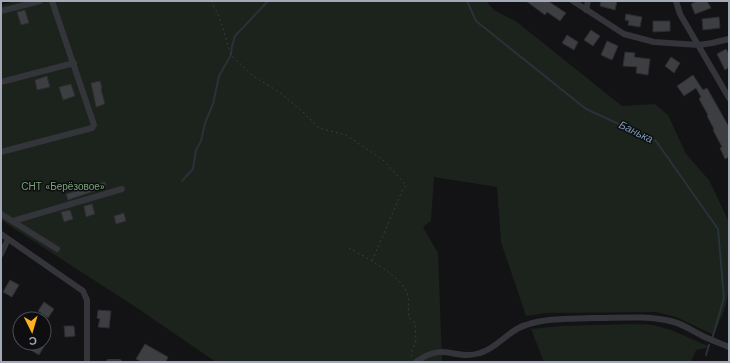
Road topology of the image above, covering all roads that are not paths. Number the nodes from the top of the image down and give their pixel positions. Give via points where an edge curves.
1 (40, 1) edge
2 (52, 1) edge
3 (573, 1) edge
4 (588, 1) edge
5 (676, 1) edge
6 (586, 10) junction
7 (1, 11) edge
8 (729, 39) edge
9 (699, 45) junction
10 (74, 63) junction
11 (1, 82) edge
12 (729, 98) edge
13 (1, 152) edge
14 (122, 190) dead end
15 (1, 214) edge
16 (13, 221) junction
17 (1, 234) edge
18 (8, 239) junction
19 (57, 249) dead end
20 (1, 254) edge
21 (729, 347) edge
22 (414, 360) edge
23 (87, 362) edge
24 (109, 362) edge
25 (119, 362) edge

1 - 7 street
2 - 10 street
3 - 6 street
4 - 6 street
5 - 9 street via 680,14
6 - 9 street via 624,34 654,42
8 - 9 street
9 - 12 street
10 - 11 street
10 - 13 street via 94,127
14 - 16 street
15 - 16 street
16 - 19 street
17 - 18 street
18 - 20 street
18 - 23 street via 83,291 87,300
21 - 22 street via 676,322 658,318 582,319 542,321 524,325 486,352 475,355 440,352
24 - 25 street

